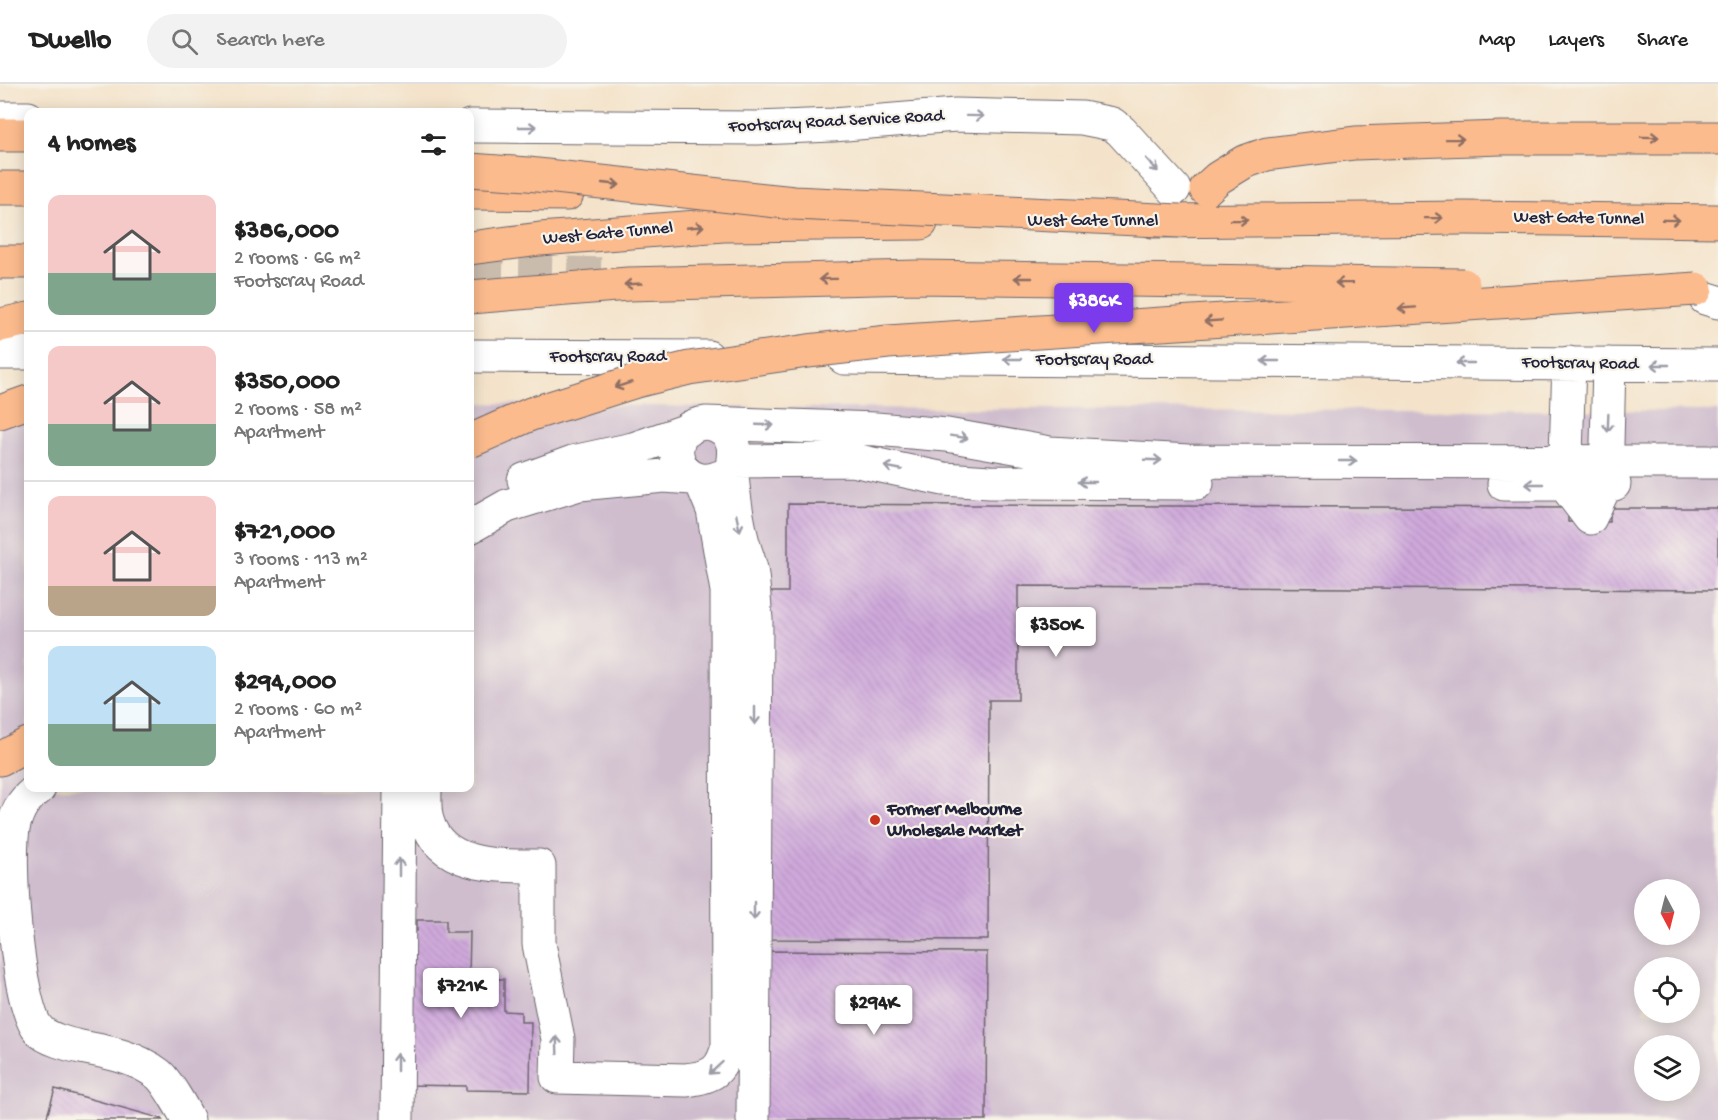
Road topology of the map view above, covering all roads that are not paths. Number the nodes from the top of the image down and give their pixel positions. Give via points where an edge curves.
1 (0, 118) edge
2 (24, 118) edge
3 (474, 126) edge
4 (0, 135) edge
5 (24, 135) edge
6 (1718, 138) edge
7 (474, 185) edge
8 (0, 188) edge
9 (24, 188) edge
10 (1174, 189) dead end
11 (1206, 189) dead end
12 (567, 194) dead end
13 (1180, 221) junction
14 (1718, 221) edge
15 (474, 247) edge
16 (0, 262) edge
17 (24, 262) edge
18 (1709, 295) edge
19 (474, 297) edge
20 (24, 320) edge
21 (0, 324) edge
22 (0, 352) edge
23 (24, 353) edge
24 (474, 356) edge
25 (1569, 363) junction
26 (1609, 364) junction
27 (1718, 365) edge
28 (24, 382) edge
29 (0, 388) edge
30 (24, 403) edge
31 (0, 412) edge
32 (697, 426) junction
33 (474, 439) edge
34 (1718, 462) edge
35 (732, 463) junction
36 (1566, 473) junction
37 (1606, 473) junction
38 (697, 479) junction
39 (1718, 484) edge
40 (474, 508) edge
41 (474, 509) edge
42 (24, 746) edge
43 (0, 759) edge
44 (34, 792) edge
45 (400, 792) edge
46 (425, 792) edge
47 (12, 995) edge
48 (188, 1120) edge
49 (397, 1120) edge
50 (753, 1120) edge

1 - 2 street
3 -> 10 street, Footscray Road Service Road via 757,128 956,116 1082,118 1112,124 1122,131
4 - 5 main road
11 -> 6 main road via 1244,162 1267,154 1355,142
7 - 12 main road
7 -> 13 main road, bridge via 528,174 794,203
8 - 9 main road
13 -> 14 main road, West Gate Tunnel
15 -> 13 main road, West Gate Tunnel, bridge via 723,225
16 - 17 main road
18 -> 19 main road, bridge via 916,277 628,284
18 -> 33 main road, bridge via 888,342 808,351 689,368 636,381 531,414
20 - 21 main road
22 - 23 street
25 -> 24 street, Footscray Road
25 - 26 street, Footscray Road
25 - 36 street
27 -> 26 street, Footscray Road
26 -> 37 street
28 - 29 main road
30 - 31 main road
32 - 35 street via 716,425 725,430 734,448
32 -> 36 street via 876,429 947,435 1050,453 1125,458
32 - 38 street via 681,437 677,456 680,465
32 - 40 street via 633,449 573,462
34 - 37 street
36 -> 35 street via 990,482 945,479 853,460
35 - 38 street via 719,478
35 -> 50 street via 734,502 751,569 756,619
36 - 37 street
36 - 37 street via 1590,518
37 - 39 street
38 - 41 street via 664,476 579,484 507,506
38 -> 46 street via 713,510 727,591 728,1046 716,1071 687,1080 557,1077 558,1039 539,944 539,866 479,864 458,856 431,831
42 - 43 main road
44 - 47 street via 23,800 14,825 10,857 17,938
49 -> 45 street
47 - 48 street via 28,1008 39,1030 66,1044 120,1054 160,1075

